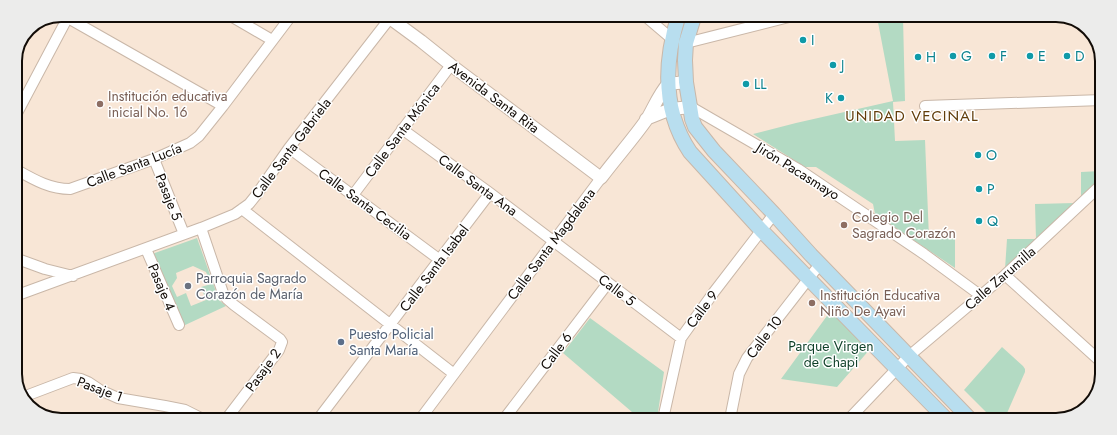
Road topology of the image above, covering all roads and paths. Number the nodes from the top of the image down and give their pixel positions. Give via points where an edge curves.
1 (66, 22) edge
2 (79, 22) edge
3 (241, 22) edge
4 (286, 22) edge
5 (384, 22) edge
6 (395, 22) edge
7 (652, 22) edge
8 (676, 22) edge
9 (692, 22) edge
10 (760, 22) edge
11 (672, 39) junction
12 (272, 40) junction
13 (686, 44) junction
14 (451, 65) junction
15 (686, 82) junction
16 (668, 84) junction
17 (1095, 100) edge
18 (22, 104) edge
19 (223, 106) junction
20 (925, 106) dead end
21 (691, 107) junction
22 (671, 109) junction
23 (646, 119) junction
24 (402, 129) junction
25 (289, 148) junction
26 (154, 159) junction
27 (22, 172) edge
28 (601, 178) junction
29 (1095, 191) edge
30 (490, 193) junction
31 (353, 196) junction
32 (242, 209) junction
33 (774, 214) junction
34 (201, 228) junction
35 (761, 230) junction
36 (184, 234) junction
37 (554, 241) junction
38 (146, 249) junction
39 (440, 260) junction
40 (22, 261) edge
41 (820, 264) junction
42 (1005, 275) junction
43 (73, 276) junction
44 (808, 279) junction
45 (608, 283) junction
46 (22, 294) edge
47 (980, 295) junction
48 (179, 325) dead end
49 (390, 325) junction
50 (681, 338) junction
51 (910, 356) junction
52 (1095, 356) edge
53 (898, 369) junction
54 (454, 374) junction
55 (28, 395) edge
56 (191, 413) edge
57 (231, 413) edge
58 (323, 413) edge
59 (425, 413) edge
60 (509, 413) edge
61 (664, 413) edge
62 (731, 413) edge
63 (856, 413) edge
64 (940, 413) edge
65 (963, 413) edge

1 - 18 street
2 - 19 street
3 - 12 street
4 - 12 street, Calle Santa Lucía
5 - 25 street, Calle Santa Gabriela
6 - 14 street, Avenida Santa Rita
7 - 11 street
8 - 11 main road
9 - 13 main road
10 - 13 street
11 - 16 main road
12 - 19 street, Calle Santa Lucía
13 - 15 main road
14 - 24 street, Calle Santa Mónica
14 - 28 street, Avenida Santa Rita
15 - 16 street
15 - 21 main road
16 - 22 main road
16 - 23 street, Calle Santa Magdalena
17 - 20 street
19 - 26 street, Calle Santa Lucía via 199,136 190,143
21 - 22 street
21 - 33 main road via 695,127 704,139
21 - 47 street, Jirón Pacasmayo via 798,169
22 - 23 street
22 - 35 main road via 677,129 690,152
23 - 28 street, Calle Santa Magdalena
24 - 30 street, Calle Santa Ana
24 - 31 street, Calle Santa Mónica
25 - 31 street, Calle Santa Cecilia
25 - 32 street, Calle Santa Gabriela via 257,194
26 - 27 street, Calle Santa Lucía via 70,189 53,188
26 - 36 street, Pasaje 5
28 - 37 street, Calle Santa Magdalena
29 - 42 street, Calle Zarumilla
30 - 37 street, Calle Santa Ana
30 - 39 street, Calle Santa Isabel
31 - 39 street, Calle Santa Cecilia
32 - 34 street, Calle Santa Gabriela
32 - 49 street
33 - 35 street, Calle 9
33 - 41 main road
34 - 36 street, Calle Santa Gabriela
34 - 57 street, Pasaje 2 via 222,293 282,342 279,350
35 - 44 main road
35 - 50 street, Calle 9
36 - 38 street, Calle Santa Gabriela
37 - 45 street, Calle 5
37 - 54 street, Calle Santa Magdalena
38 - 43 street, Calle Santa Gabriela
38 - 48 street, Pasaje 4
39 - 49 street, Calle Santa Isabel
40 - 43 street
41 - 44 street, Calle 10
41 - 51 main road
42 - 47 street, Calle Zarumilla
42 - 52 street
43 - 46 street, Calle Santa Gabriela
44 - 53 main road
44 - 62 street, Calle 10 via 747,358 739,374
45 - 50 street, Calle 5
45 - 60 street, Calle 6
47 - 51 street, Calle Zarumilla
49 - 54 street
49 - 58 street, Calle Santa Isabel
50 - 61 street, Calle 9
51 - 53 street, Calle Zarumilla
51 - 65 main road
53 - 63 street, Calle Zarumilla
53 - 64 main road
54 - 59 street, Calle Santa Magdalena
55 - 56 street, Pasaje 1 via 73,378 88,382 118,398

